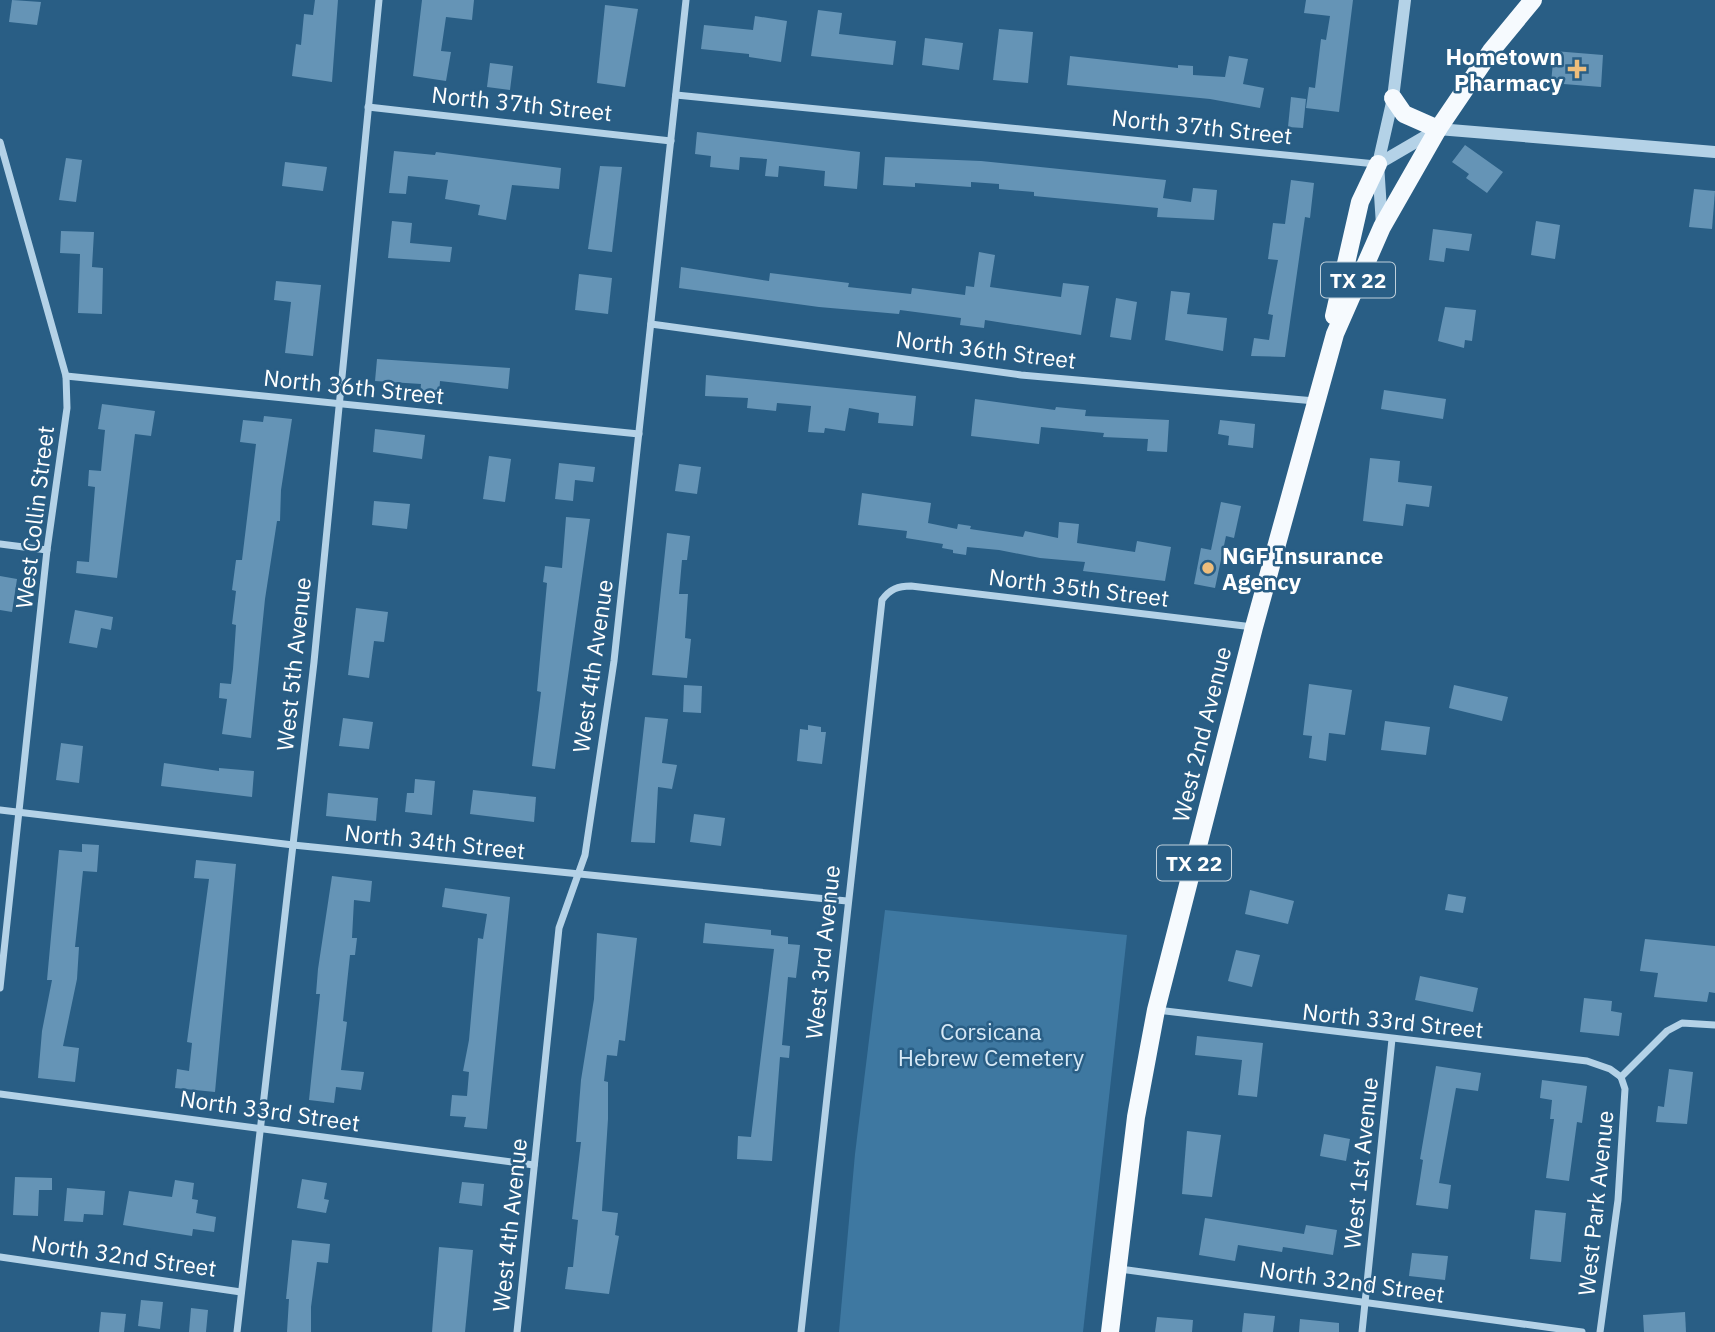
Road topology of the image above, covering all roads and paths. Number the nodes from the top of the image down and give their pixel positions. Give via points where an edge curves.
1 (379, 0) edge
2 (686, 0) edge
3 (1405, 0) edge
4 (1533, 0) edge
5 (676, 95) junction
6 (1393, 98) junction
7 (368, 107) junction
8 (1438, 129) junction
9 (671, 141) junction
10 (0, 142) edge
11 (1715, 152) edge
12 (1378, 164) junction
13 (1382, 227) junction
14 (651, 324) junction
15 (1335, 334) junction
16 (66, 376) junction
17 (1317, 401) junction
18 (338, 404) junction
19 (639, 434) junction
20 (0, 544) edge
21 (47, 550) junction
22 (900, 586) joint
23 (1254, 627) junction
24 (0, 810) edge
25 (19, 812) junction
26 (293, 845) junction
27 (578, 875) junction
28 (847, 901) junction
29 (0, 988) edge
30 (1156, 1010) junction
31 (1715, 1025) edge
32 (1392, 1039) junction
33 (1621, 1077) junction
34 (0, 1094) edge
35 (261, 1129) junction
36 (534, 1165) junction
37 (0, 1257) edge
38 (1116, 1269) junction
39 (241, 1293) junction
40 (1366, 1303) junction
41 (237, 1332) edge
42 (517, 1332) edge
43 (802, 1332) edge
44 (1110, 1332) edge
45 (1362, 1332) edge
46 (1582, 1332) edge
47 (1600, 1332) edge

1 - 7 street, West 5th Avenue
2 - 5 street, West 4th Avenue
3 - 6 street
4 - 8 main road, TX 22 via 1490,51
5 - 9 street, West 4th Avenue
5 - 12 street, North 37th Street
6 - 8 main road via 1404,114
6 - 12 street
7 - 9 street, North 37th Street
7 - 18 street, West 5th Avenue
8 - 11 street
8 - 12 street
8 - 13 main road, TX 22
9 - 14 street, West 4th Avenue
10 - 16 street, West Collin Street
12 - 13 street
12 - 15 main road via 1360,202 1334,308
13 - 15 main road, TX 22
14 - 17 street, North 36th Street via 1021,375
14 - 19 street, West 4th Avenue
15 - 17 main road, TX 22
16 - 18 street, North 36th Street
16 - 21 street, West Collin Street via 67,408
17 - 23 main road, West 2nd Avenue / TX 22
18 - 19 street, North 36th Street
18 - 26 street, West 5th Avenue
19 - 27 street, West 4th Avenue via 614,661 585,855
20 - 21 street
21 - 25 street, West Collin Street
22 - 23 street, North 35th Street
22 - 28 street, West 3rd Avenue via 882,600 877,622
23 - 30 main road, West 2nd Avenue / TX 22
24 - 25 street, North 34th Street
25 - 26 street, North 34th Street
25 - 29 street, West Collin Street
26 - 27 street, North 34th Street
26 - 35 street, West 5th Avenue
27 - 28 street, North 34th Street
27 - 36 street, West 4th Avenue via 559,928
28 - 43 street, West 3rd Avenue
30 - 32 street, North 33rd Street
30 - 38 main road, West 2nd Avenue / TX 22
31 - 33 street via 1682,1023 1667,1031
32 - 33 street, North 33rd Street via 1587,1061
32 - 40 street, West 1st Avenue
33 - 47 street, West Park Avenue via 1625,1088 1618,1200
34 - 35 street, North 33rd Street
35 - 36 street, North 33rd Street
35 - 39 street, West 5th Avenue
36 - 42 street, West 4th Avenue
37 - 39 street, North 32nd Street
38 - 40 street, North 32nd Street
38 - 44 main road, West 2nd Avenue / TX 22
39 - 41 street, West 5th Avenue
40 - 45 street, West 1st Avenue
40 - 46 street, North 32nd Street

